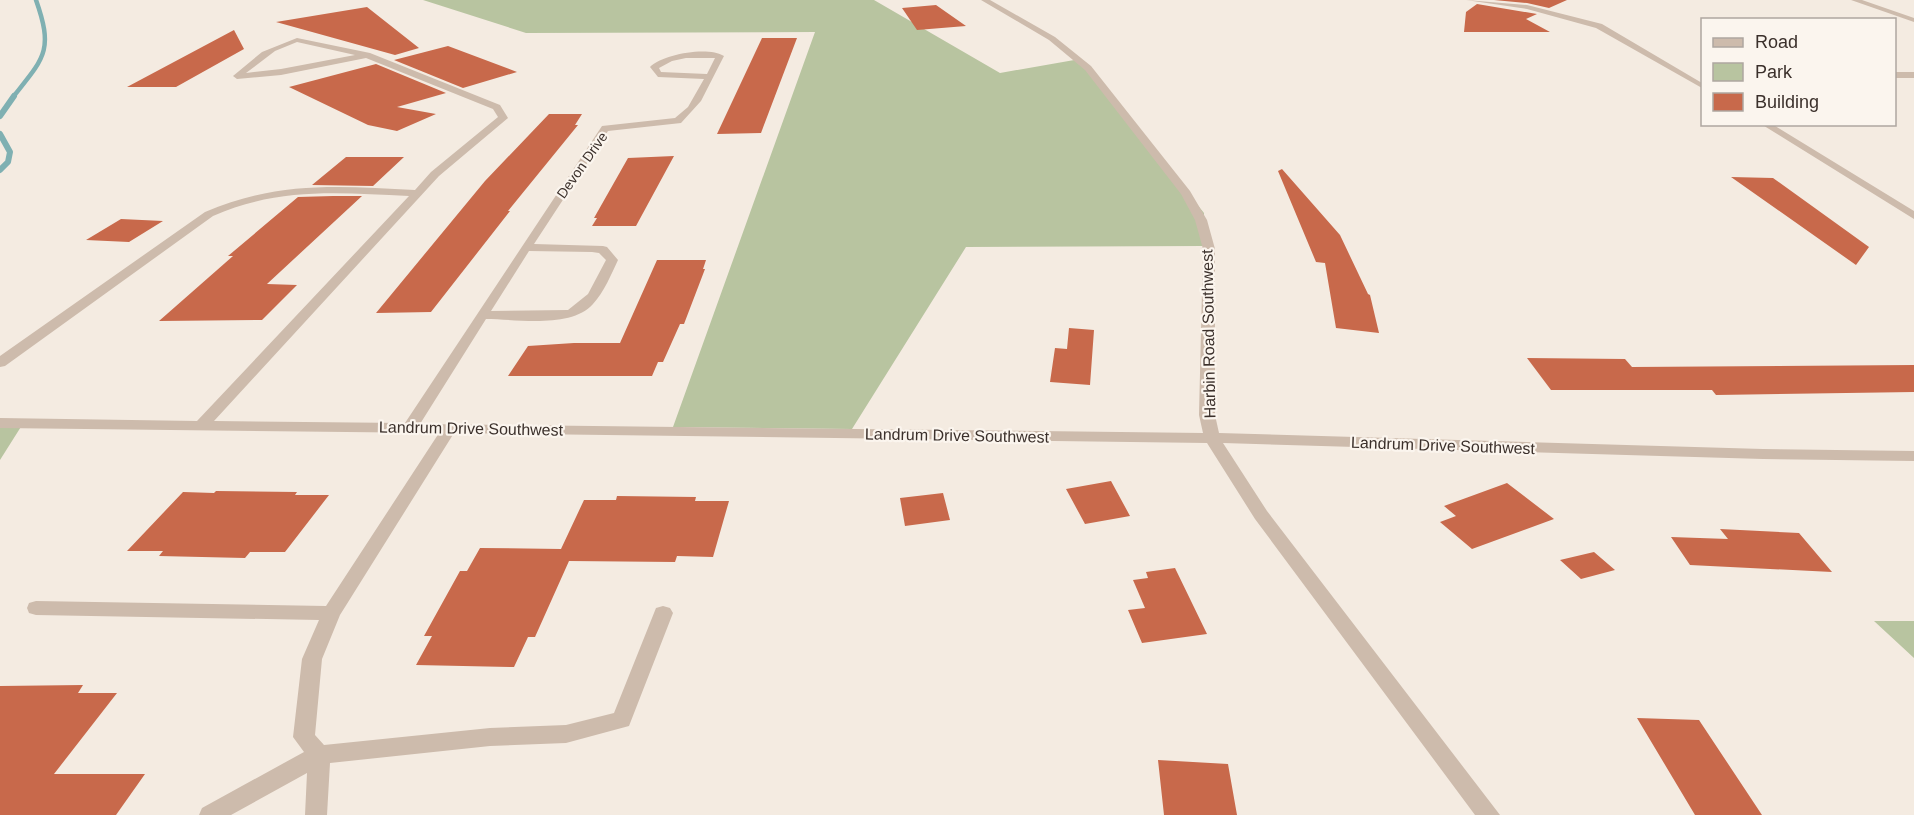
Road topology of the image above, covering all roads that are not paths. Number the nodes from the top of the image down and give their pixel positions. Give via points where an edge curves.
1 (985, 0) edge
2 (1470, 0) edge
3 (1855, 0) edge
4 (1914, 20) edge
5 (367, 56) junction
6 (1682, 74) junction
7 (1701, 74) edge
8 (1896, 75) edge
9 (1914, 75) edge
10 (709, 77) junction
11 (1701, 85) edge
12 (1768, 126) edge
13 (417, 193) junction
14 (1913, 215) edge
15 (526, 247) junction
16 (482, 315) junction
17 (0, 363) edge
18 (0, 423) edge
19 (202, 425) junction
20 (410, 427) junction
21 (450, 428) junction
22 (1212, 438) junction
23 (1914, 456) edge
24 (36, 608) dead end
25 (331, 613) junction
26 (663, 613) dead end
27 (319, 755) junction
28 (210, 815) edge
29 (316, 815) edge
30 (1489, 815) edge

1 - 22 street, Harbin Road Southwest via 1037,27 1088,68 1186,194 1201,220 1209,249 1207,415
2 - 6 street via 1527,7 1590,23
3 - 4 street
5 - 5 street via 297,40 283,43 237,76
5 - 13 street via 497,107 503,118
6 - 7 street
6 - 11 street
8 - 9 street
10 - 10 street, Devon Drive via 720,57 676,57 654,67 657,74
10 - 15 street, Devon Drive via 687,116 678,121 605,128
12 - 14 street
13 - 17 street via 350,190 245,199 209,214
13 - 19 street
15 - 16 street, Devon Drive
15 - 16 street via 592,248 603,250 612,260 585,307 576,314
16 - 20 street, Devon Drive
18 - 19 street, Landrum Drive Southwest
19 - 20 street, Landrum Drive Southwest
20 - 21 street, Landrum Drive Southwest
21 - 22 street, Landrum Drive Southwest
21 - 25 street
22 - 23 street, Landrum Drive Southwest
22 - 30 street, Harbin Road Southwest via 1261,515
24 - 25 street
25 - 27 street via 312,658 304,737
26 - 27 street via 622,720 566,734 490,737
27 - 28 street
27 - 29 street

